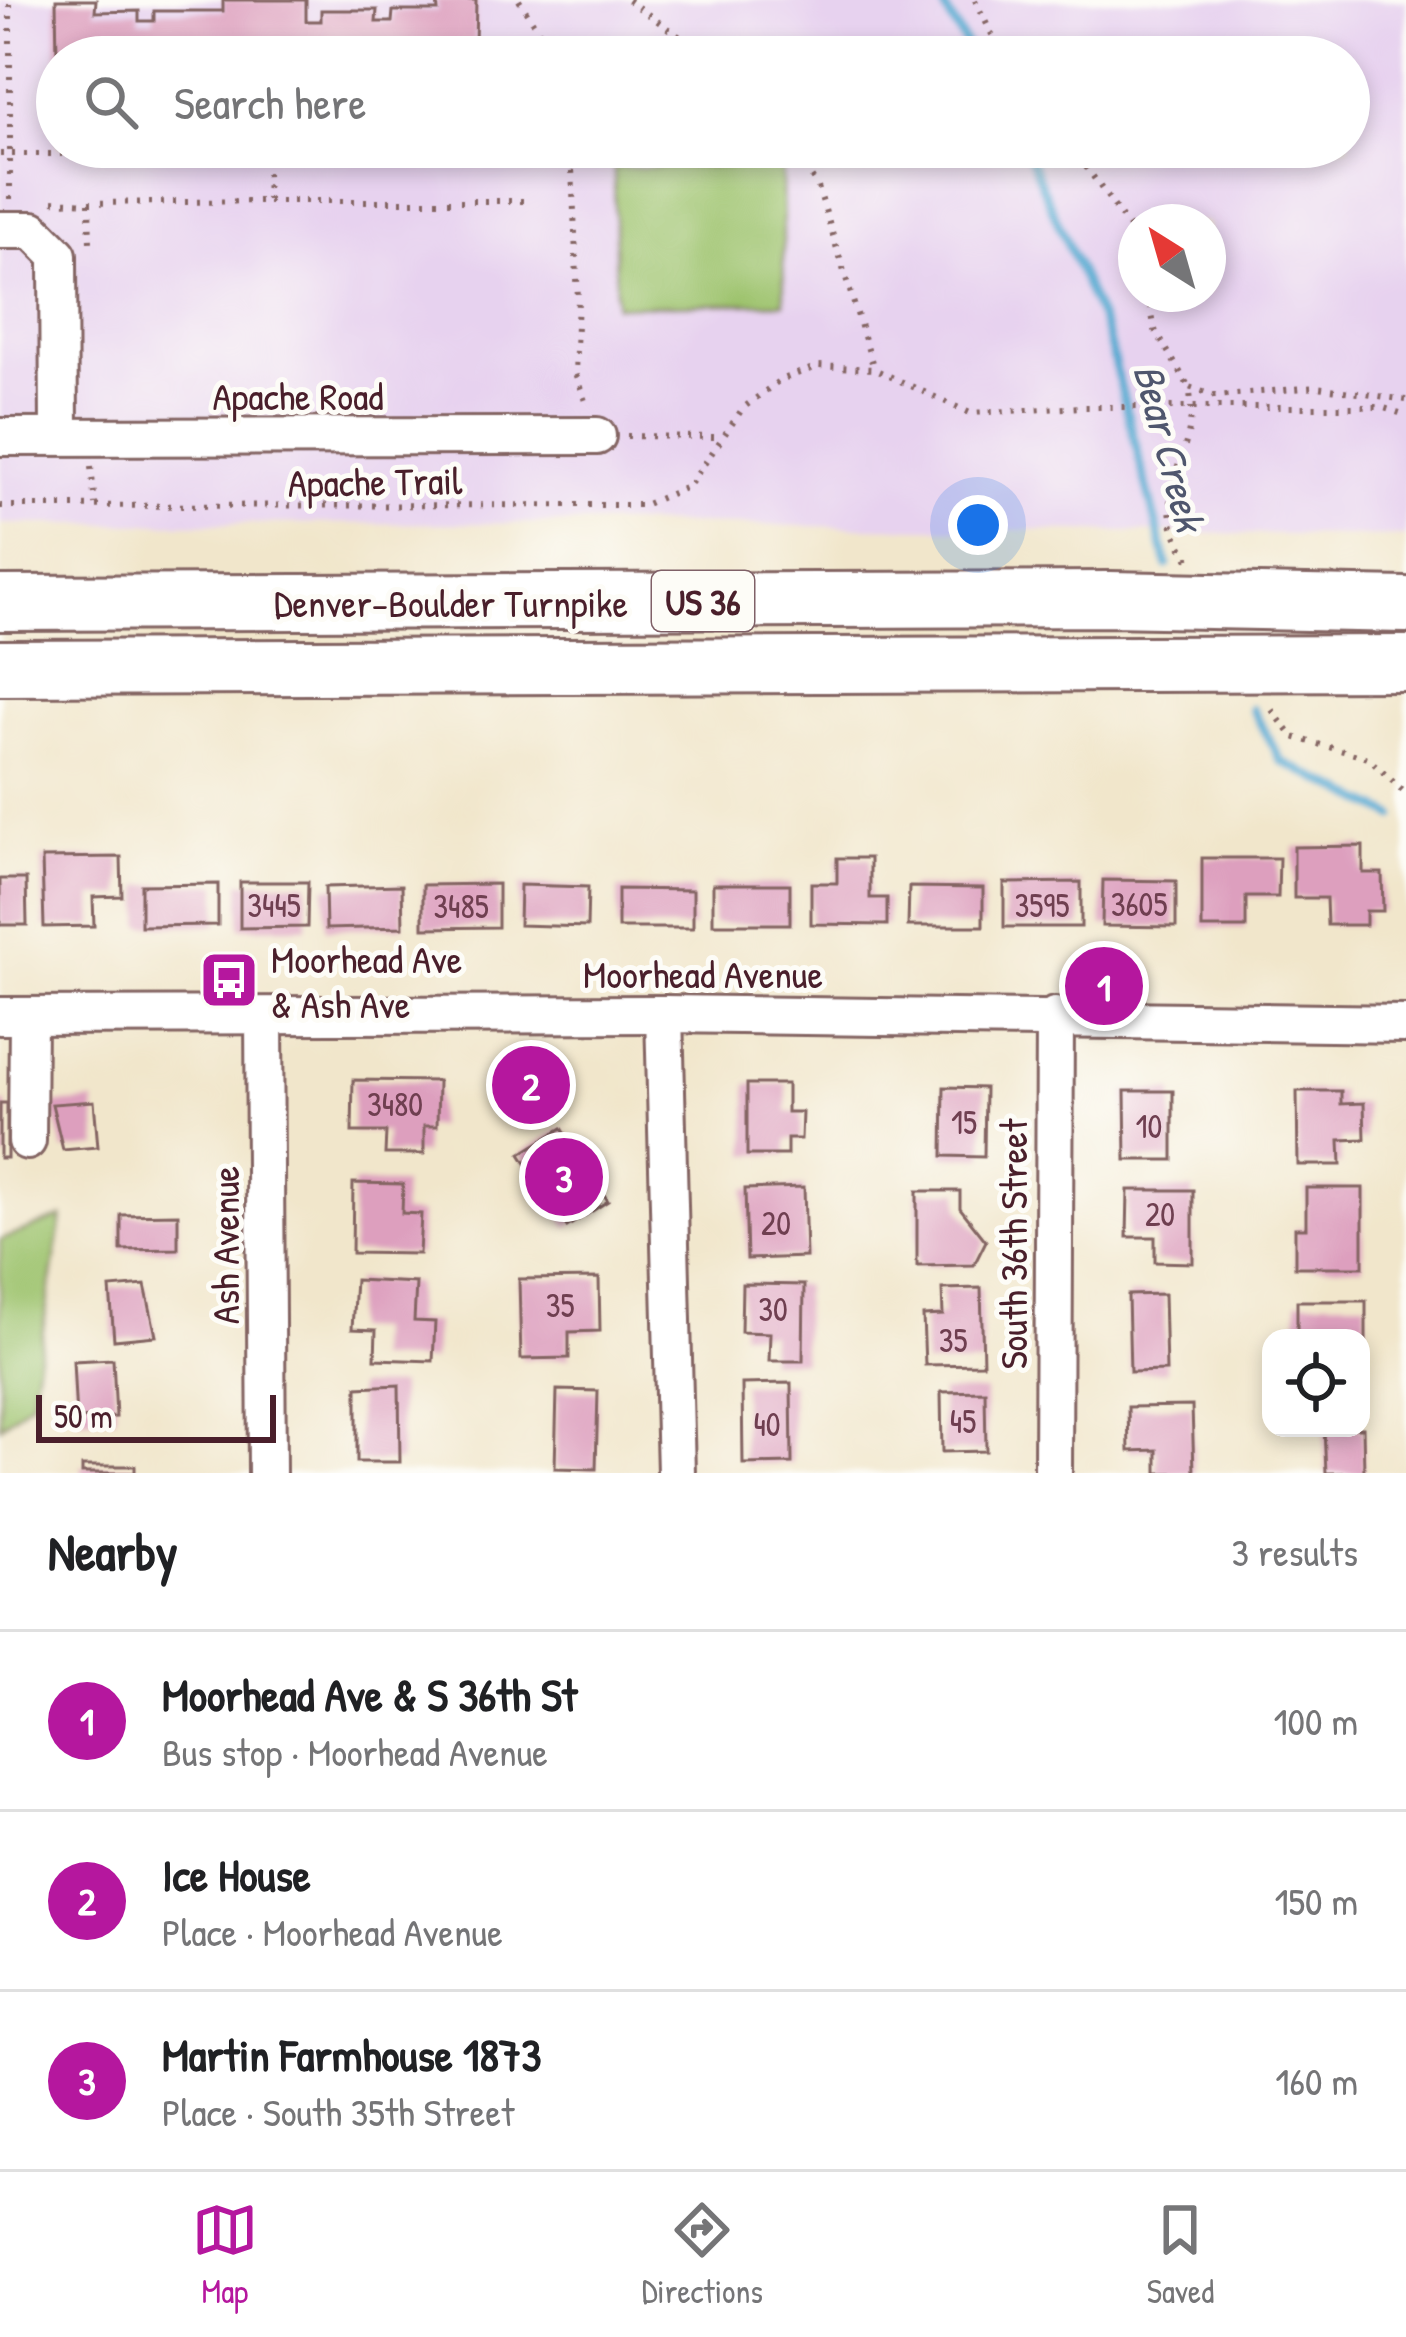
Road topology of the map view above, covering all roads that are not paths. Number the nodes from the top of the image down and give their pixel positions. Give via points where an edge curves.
1 (0, 230) edge
2 (59, 436) junction
3 (597, 436) road end
4 (0, 437) edge
5 (0, 603) edge
6 (1406, 605) edge
7 (1406, 663) edge
8 (0, 668) edge
9 (664, 1014) junction
10 (14, 1016) edge
11 (264, 1016) junction
12 (1055, 1016) junction
13 (1406, 1024) edge
14 (27, 1142) dead end
15 (267, 1473) edge
16 (676, 1473) edge
17 (1053, 1473) edge

1 - 2 street via 33,230 58,255
2 - 3 street, Apache Road
2 - 4 street, Apache Road
5 - 6 highway, Denver–Boulder Turnpike / US 36
7 - 8 highway, Denver–Boulder Turnpike / US 36
9 - 11 street, Moorhead Avenue
9 - 12 street, Moorhead Avenue
9 - 16 street
10 - 11 street, Moorhead Avenue
10 - 14 street
11 - 15 street, Ash Avenue
12 - 13 street, Moorhead Avenue
12 - 17 street, South 36th Street

